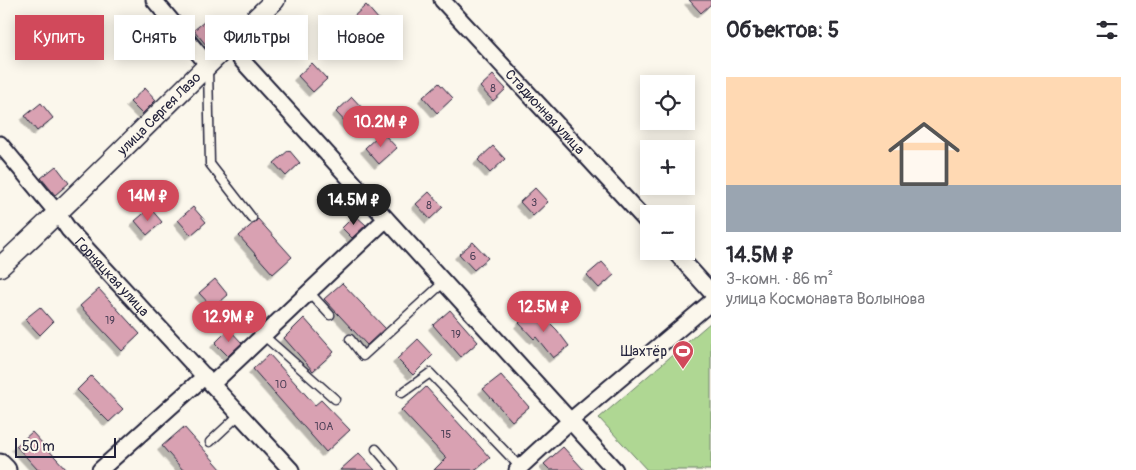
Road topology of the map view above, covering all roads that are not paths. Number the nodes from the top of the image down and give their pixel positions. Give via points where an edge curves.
1 (154, 0) edge
2 (275, 0) edge
3 (442, 0) edge
4 (259, 15) edge
5 (213, 60) edge
6 (242, 60) edge
7 (208, 65) junction
8 (0, 144) edge
9 (58, 214) junction
10 (640, 214) edge
11 (252, 218) dead end
12 (386, 219) junction
13 (682, 260) edge
14 (0, 267) edge
15 (444, 282) junction
16 (309, 292) junction
17 (711, 292) edge
18 (711, 302) edge
19 (330, 315) dead end
20 (263, 335) junction
21 (350, 339) dead end
22 (209, 380) junction
23 (402, 393) dead end
24 (334, 399) dead end
25 (240, 414) junction
26 (570, 421) junction
27 (210, 442) dead end
28 (376, 449) dead end
29 (0, 464) edge
30 (518, 469) edge
31 (5, 470) edge
32 (100, 470) edge
33 (291, 470) edge
34 (394, 470) edge
35 (615, 470) edge

1 - 7 street
2 - 4 street, улица Сергея Лазо
3 - 10 street, Стадионная улица
5 - 7 street, улица Сергея Лазо
6 - 12 street
7 - 9 street, улица Сергея Лазо
7 - 11 lane via 210,164
8 - 9 street, Горняцкая улица
9 - 14 street, улица Сергея Лазо
9 - 22 street, Горняцкая улица via 69,230
12 - 15 street
12 - 16 street
13 - 17 street
15 - 21 lane via 363,356
15 - 26 street
16 - 19 lane
16 - 20 street
18 - 26 street
20 - 22 street
20 - 24 lane
22 - 25 street, Горняцкая улица
22 - 32 street
23 - 30 lane via 430,373
25 - 27 lane
25 - 33 street, Горняцкая улица
26 - 30 street
26 - 35 street
28 - 34 lane
29 - 31 main road

